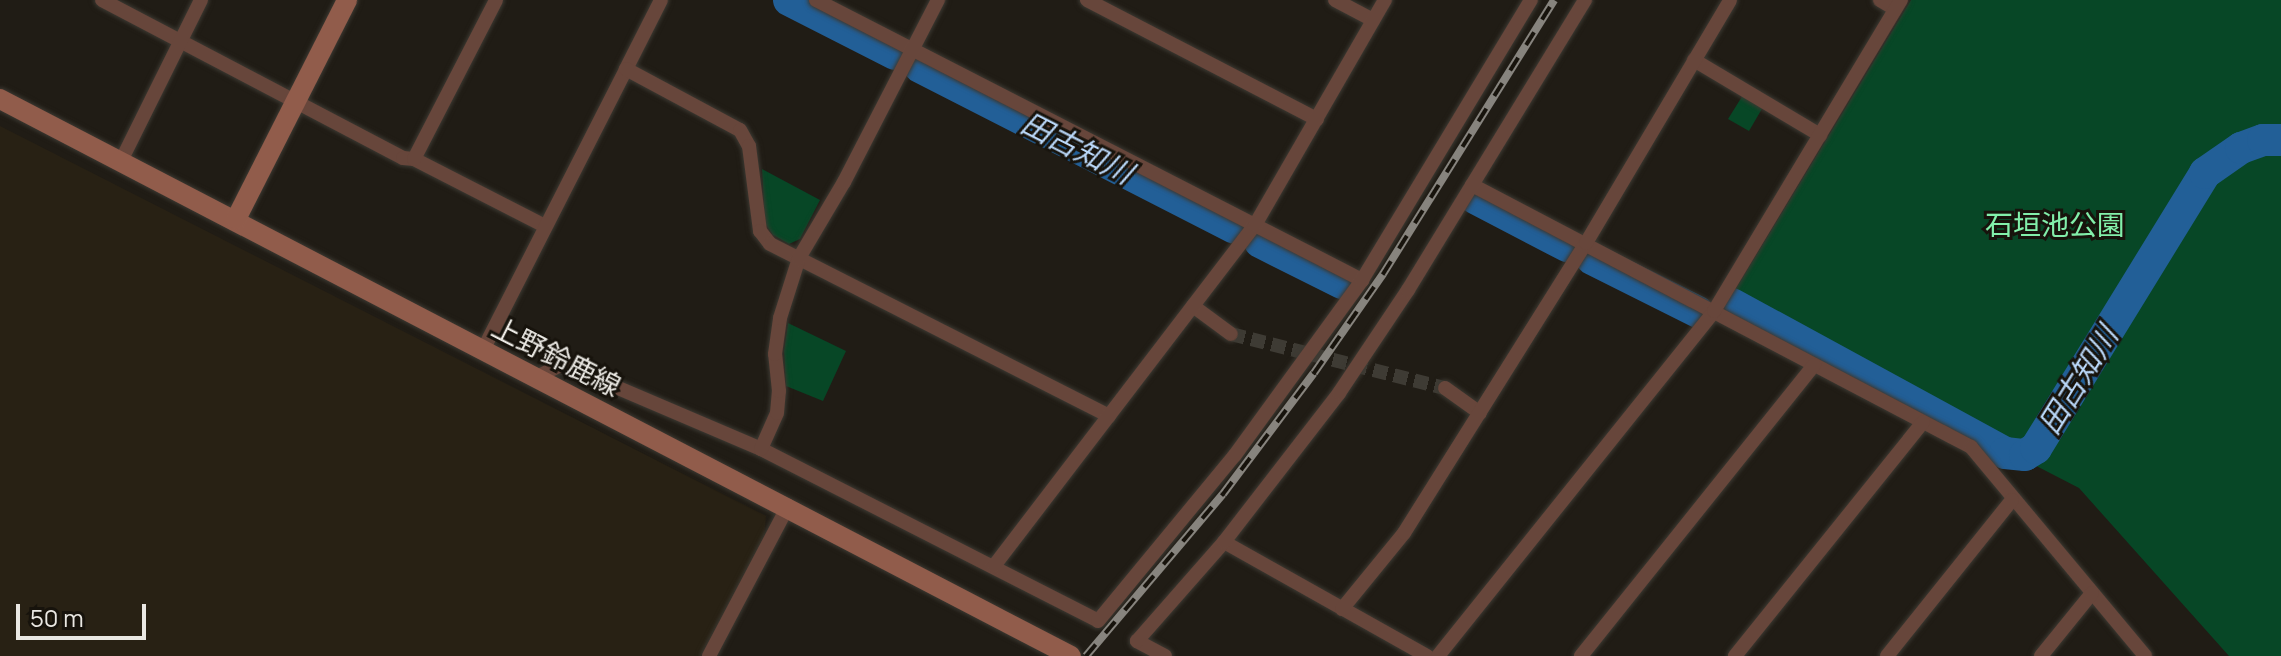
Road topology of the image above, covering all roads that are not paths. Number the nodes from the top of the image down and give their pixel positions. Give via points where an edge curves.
1 (102, 0) edge
2 (201, 0) edge
3 (347, 0) edge
4 (496, 0) edge
5 (661, 0) edge
6 (816, 0) edge
7 (938, 0) edge
8 (1087, 0) edge
9 (1335, 0) edge
10 (1385, 0) edge
11 (1531, 0) edge
12 (1585, 0) edge
13 (1730, 0) edge
14 (1880, 0) edge
15 (1898, 5) edge
16 (1373, 20) junction
17 (181, 40) junction
18 (913, 50) junction
19 (1694, 60) junction
20 (626, 69) junction
21 (0, 99) edge
22 (294, 102) junction
23 (1317, 119) junction
24 (1820, 135) junction
25 (414, 159) junction
26 (121, 161) junction
27 (1472, 185) junction
28 (236, 219) junction
29 (1255, 225) junction
30 (545, 226) junction
31 (1586, 243) junction
32 (799, 258) junction
33 (1362, 280) junction
34 (1193, 306) junction
35 (1714, 311) junction
36 (1231, 334) tunnel mouth
37 (483, 350) junction
38 (1814, 365) junction
39 (537, 377) junction
40 (1445, 388) tunnel mouth
41 (1480, 413) junction
42 (1109, 416) junction
43 (1923, 422) junction
44 (761, 449) junction
45 (2012, 500) junction
46 (788, 506) junction
47 (1224, 542) junction
48 (994, 566) junction
49 (2092, 593) junction
50 (1342, 609) junction
51 (1063, 652) edge
52 (709, 656) edge
53 (1165, 656) edge
54 (1427, 656) edge
55 (1438, 656) edge
56 (1581, 656) edge
57 (1735, 656) edge
58 (1887, 656) edge
59 (2041, 656) edge
60 (2145, 656) edge

1 - 17 street
2 - 17 street
3 - 22 main road
4 - 25 street
5 - 20 street
6 - 18 street
7 - 18 street
8 - 23 street
9 - 16 street
10 - 16 street
11 - 33 street
12 - 27 street
13 - 19 street
14 - 15 street
15 - 24 street
16 - 23 street
17 - 22 street
17 - 26 street
18 - 29 street
18 - 32 street
19 - 24 street
19 - 31 street
20 - 30 street
20 - 32 street via 740,130 749,146 760,231 770,244
21 - 26 main road, 上野鈴鹿線
22 - 25 street
22 - 28 main road
23 - 29 street
24 - 35 street
25 - 30 street
26 - 28 main road, 上野鈴鹿線
27 - 31 street
27 - 47 street via 1339,393
28 - 37 main road, 上野鈴鹿線
29 - 33 street
29 - 34 street
30 - 37 street
31 - 35 street
31 - 41 street
32 - 42 street
32 - 44 street via 780,318 777,413
33 - 48 street via 1235,455 1098,621
34 - 36 street
34 - 42 street
35 - 38 street
35 - 55 street
37 - 39 main road, 上野鈴鹿線
38 - 43 street
38 - 56 street
39 - 44 street via 562,364
39 - 46 main road, 上野鈴鹿線
40 - 41 street
41 - 50 street via 1404,533
42 - 48 street
43 - 45 street via 1971,447
43 - 57 street
44 - 48 street
45 - 49 street
45 - 58 street
46 - 51 main road, 上野鈴鹿線
46 - 52 street
47 - 50 street
47 - 53 street via 1137,641
49 - 59 street
49 - 60 street
50 - 54 street

